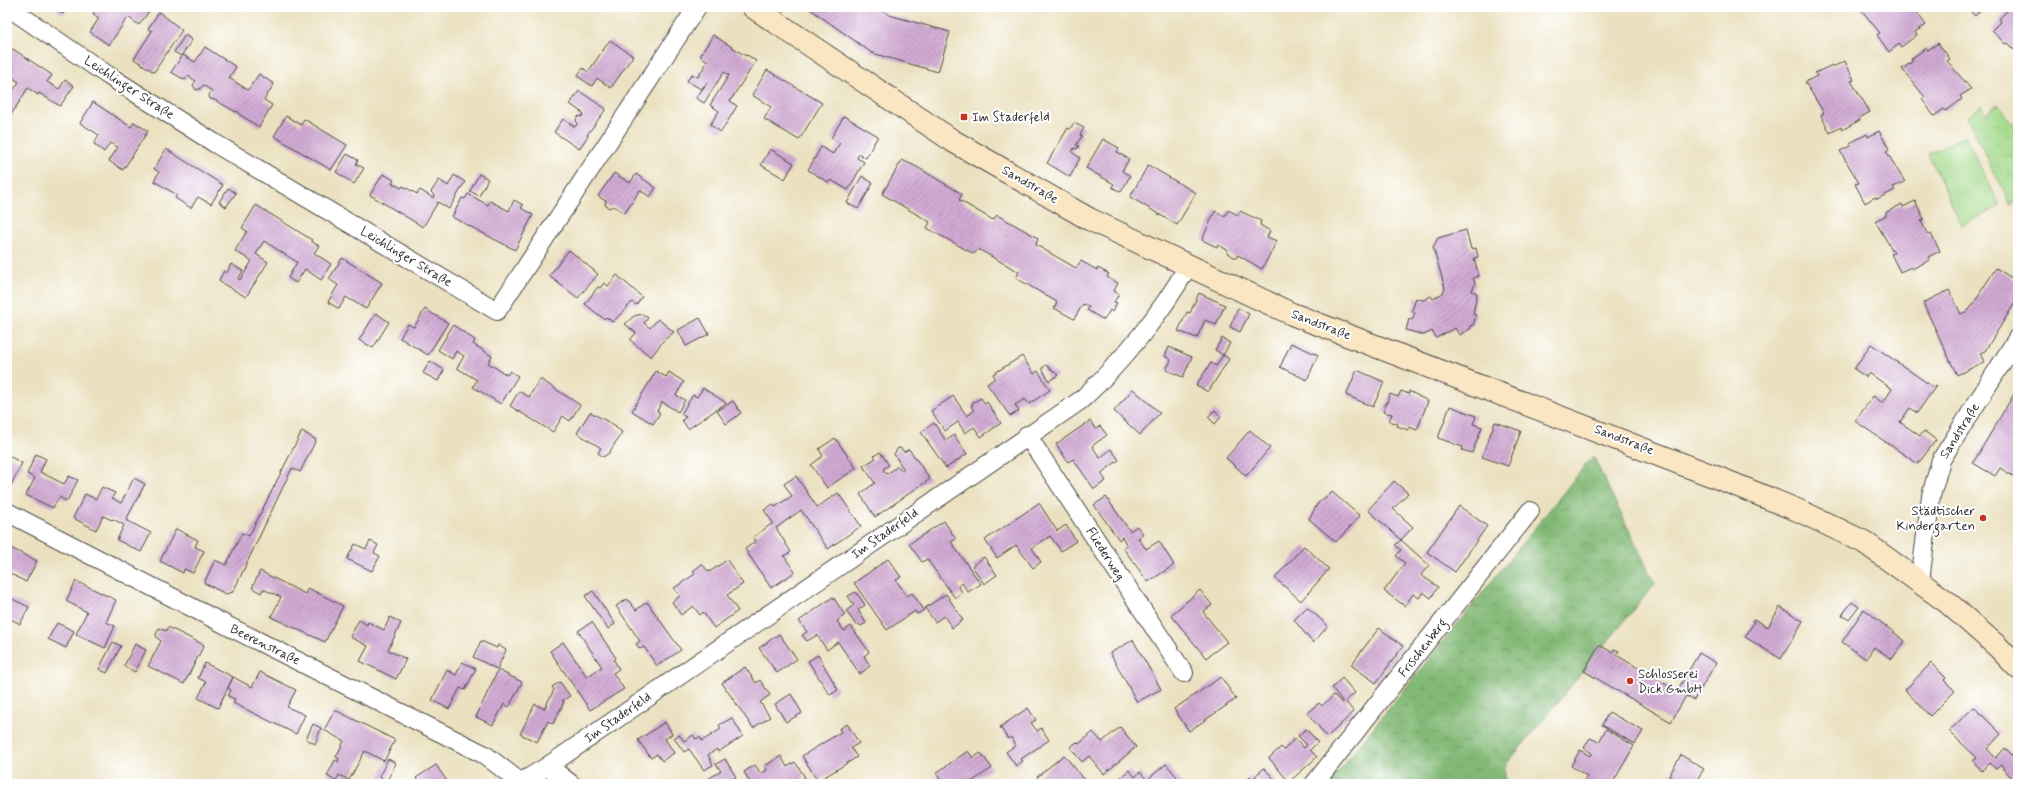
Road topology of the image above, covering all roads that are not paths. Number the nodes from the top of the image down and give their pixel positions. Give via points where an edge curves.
1 (8, 7) edge
2 (697, 7) edge
3 (753, 7) edge
4 (1188, 266) junction
5 (2018, 338) edge
6 (1027, 435) junction
7 (1530, 511) dead end
8 (7, 512) edge
9 (1920, 581) junction
10 (2018, 668) edge
11 (1184, 673) dead end
12 (548, 766) junction
13 (519, 783) edge
14 (571, 784) edge
15 (1314, 784) edge

1 - 2 street, Leichlinger Straße via 109,76 216,144 497,311
3 - 4 street, Sandstraße via 953,140 1089,219
4 - 6 street, Im Staderfeld via 1172,294 1105,378 1081,400
4 - 9 street, Sandstraße via 1292,314 1588,426 1802,512 1864,542
5 - 9 street, Sandstraße via 1941,460 1931,496
6 - 11 street, Fliederweg
6 - 12 street, Im Staderfeld
7 - 15 street, Frischenberg
8 - 13 street, Beerenstraße via 485,755
9 - 10 street, Sandstraße via 1947,602
12 - 13 street, Im Staderfeld
12 - 14 street

